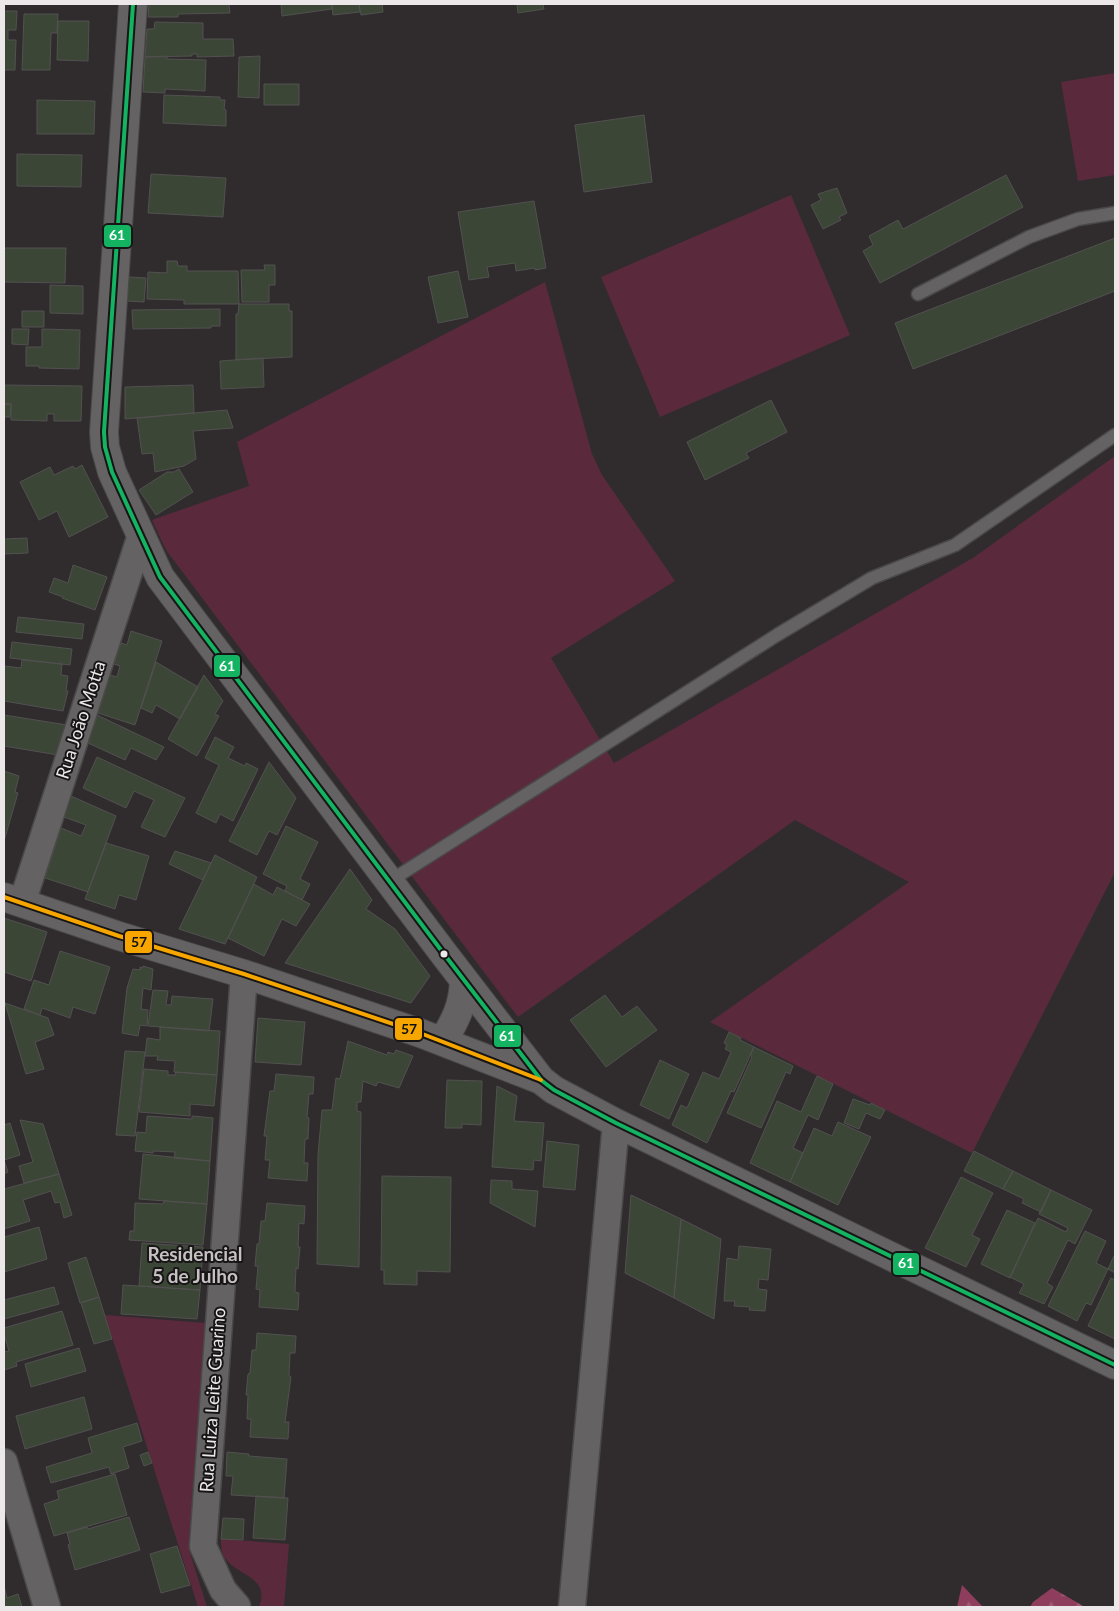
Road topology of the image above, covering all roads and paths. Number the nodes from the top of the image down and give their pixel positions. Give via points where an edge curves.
1 (133, 4) edge
2 (1115, 213) edge
3 (918, 294) dead end
4 (1115, 435) edge
5 (140, 538) junction
6 (390, 881) junction
7 (13, 900) edge
8 (244, 974) junction
9 (464, 984) junction
10 (490, 1012) junction
11 (441, 1040) junction
12 (541, 1080) junction
13 (616, 1123) junction
14 (1115, 1365) edge
15 (4, 1462) edge
16 (237, 1606) dead end
17 (46, 1607) edge
18 (572, 1607) edge

1 - 5 street via 104,447
2 - 3 lane via 1078,219 1029,237
4 - 6 lane via 955,545 872,578
5 - 6 street via 160,577
5 - 7 street, Rua João Motta
6 - 9 street
7 - 8 street
8 - 11 street
8 - 16 street, Rua Luiza Leite Guarino via 203,1546 222,1590
9 - 10 street
9 - 11 street via 445,1014
10 - 11 street via 474,1040
10 - 12 street
11 - 12 street
12 - 13 street
13 - 14 street
13 - 18 street
15 - 17 street

